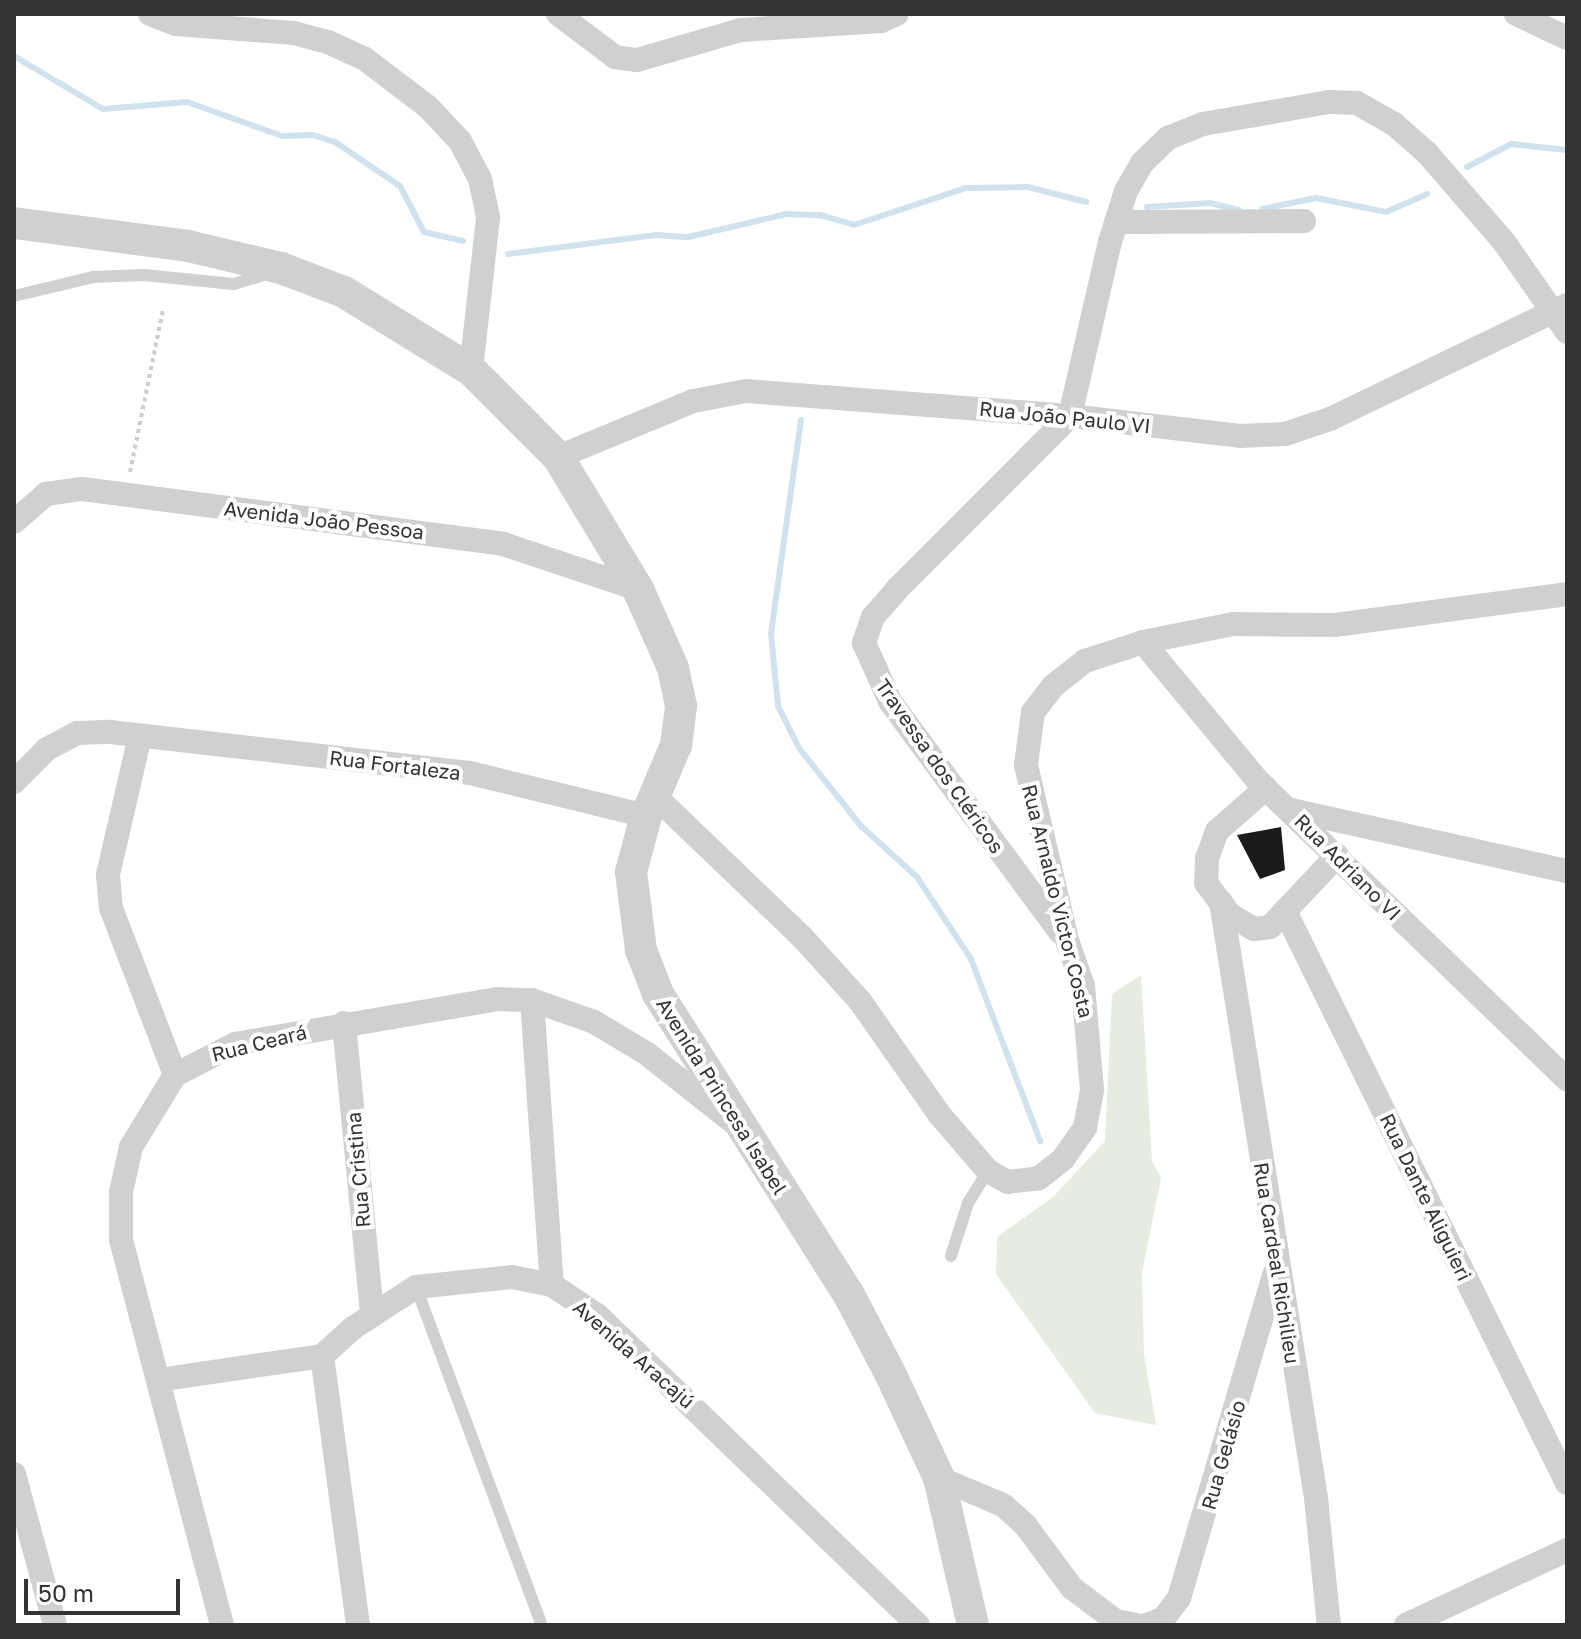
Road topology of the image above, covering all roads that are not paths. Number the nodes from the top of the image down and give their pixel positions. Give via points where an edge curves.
1 (150, 14) edge
2 (558, 14) edge
3 (1516, 14) edge
4 (886, 16) edge
5 (1567, 38) edge
6 (1304, 221) dead end
7 (1116, 222) junction
8 (14, 223) edge
9 (281, 268) junction
10 (14, 296) edge
11 (1561, 307) edge
12 (1567, 332) edge
13 (471, 370) junction
14 (1070, 416) junction
15 (558, 457) junction
16 (14, 522) edge
17 (638, 589) junction
18 (1567, 594) edge
19 (1143, 642) junction
20 (140, 736) junction
21 (14, 782) edge
22 (1266, 788) junction
23 (651, 807) junction
24 (1291, 810) junction
25 (1337, 856) junction
26 (1567, 871) edge
27 (1221, 902) junction
28 (1285, 911) junction
29 (1067, 940) junction
30 (532, 1000) junction
31 (344, 1023) junction
32 (175, 1075) junction
33 (1567, 1079) edge
34 (741, 1128) junction
35 (988, 1171) junction
36 (951, 1256) dead end
37 (1276, 1268) junction
38 (552, 1285) junction
39 (416, 1287) junction
40 (372, 1316) junction
41 (322, 1356) junction
42 (158, 1380) junction
43 (14, 1474) edge
44 (939, 1478) junction
45 (1567, 1483) edge
46 (1567, 1550) edge
47 (55, 1625) edge
48 (222, 1625) edge
49 (358, 1625) edge
50 (542, 1625) edge
51 (918, 1625) edge
52 (973, 1625) edge
53 (1136, 1625) edge
54 (1147, 1625) edge
55 (1329, 1625) edge
56 (1406, 1625) edge

1 - 13 street via 176,24 294,33 328,42 365,59 428,107 460,141 480,179 488,218
2 - 4 street via 615,57 637,60 741,30
3 - 5 street
6 - 7 street
7 - 11 street via 1142,163 1168,138 1203,124 1329,102 1357,103 1394,124 1427,153
7 - 14 street
8 - 9 street, Avenida Princesa Isabel via 188,246
9 - 10 lane via 234,284 144,275 93,277
9 - 13 street, Avenida Princesa Isabel via 344,292
11 - 12 street
11 - 14 street, Rua João Paulo VI via 1330,419 1285,434 1240,436
13 - 15 street, Avenida Princesa Isabel
14 - 15 street, Rua João Paulo VI via 746,391 693,401
14 - 29 street, Travessa dos Cléricos via 897,589 873,617 864,643 890,701
15 - 17 street, Avenida Princesa Isabel
16 - 17 street, Avenida João Pessoa via 46,494 82,489 503,544
17 - 23 street, Avenida Princesa Isabel via 673,668 681,706 676,745
18 - 19 street, Rua Arnaldo Victor Costa via 1335,625 1233,624
19 - 22 street, Rua Adriano VI
19 - 29 street, Rua Arnaldo Victor Costa via 1085,661 1053,686 1033,712 1026,765
20 - 21 street, Rua Fortaleza via 77,733 47,749
20 - 23 street, Rua Fortaleza via 470,773
20 - 32 street via 108,875 111,908
22 - 24 street, Rua Adriano VI
22 - 27 street via 1217,831 1207,858 1206,883
23 - 34 street, Avenida Princesa Isabel via 631,872 641,950 658,994
23 - 35 street via 802,937 860,1001 939,1114
24 - 25 street, Rua Adriano VI
24 - 26 street
25 - 28 street
25 - 33 street, Rua Adriano VI
27 - 28 street via 1254,929 1270,927
27 - 37 street, Rua Cardeal Richilieu
28 - 45 street, Rua Dante Aliguieri
29 - 35 street, Rua Arnaldo Victor Costa via 1083,986 1092,1046 1085,1127 1063,1159 1039,1178 1008,1182
30 - 31 street, Rua Ceará via 497,999
30 - 34 street, Rua Ceará via 594,1022 646,1053
30 - 38 street
31 - 32 street, Rua Ceará via 235,1044
31 - 40 street, Rua Cristina
32 - 42 street via 131,1147 121,1192 121,1240
34 - 44 street, Avenida Princesa Isabel via 849,1295
35 - 36 lane via 968,1203
37 - 54 street, Rua Gelásio via 1179,1598 1164,1618
37 - 55 street, Rua Cardeal Richilieu via 1316,1498
38 - 39 street, Avenida Aracajú via 512,1277
38 - 51 street, Avenida Aracajú via 638,1351
39 - 40 street, Avenida Aracajú
39 - 50 lane
40 - 41 street, Avenida Aracajú
41 - 42 street
41 - 49 street
42 - 48 street
43 - 47 street
44 - 52 street, Avenida Princesa Isabel
44 - 53 street via 1003,1505 1026,1526 1072,1588 1116,1621
46 - 56 street

